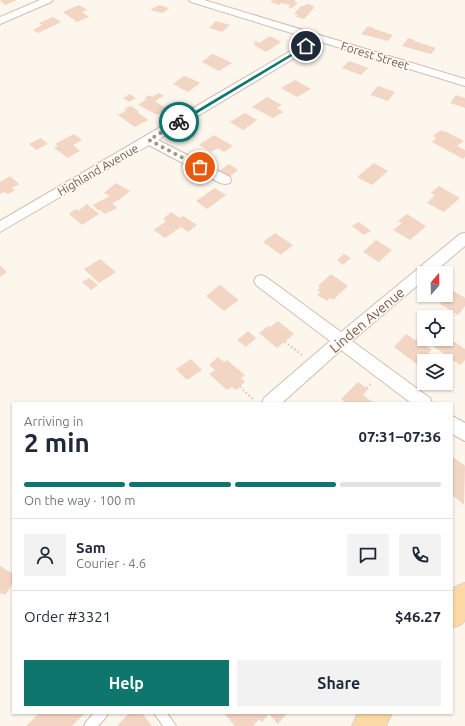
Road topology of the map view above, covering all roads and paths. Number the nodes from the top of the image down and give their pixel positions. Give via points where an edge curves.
1 (48, 0) edge
2 (194, 0) edge
3 (0, 21) edge
4 (319, 39) junction
5 (465, 83) edge
6 (149, 140) junction
7 (225, 180) dead end
8 (0, 226) edge
9 (465, 238) edge
10 (261, 281) dead end
11 (341, 341) junction
12 (286, 342) dead end
13 (314, 365) junction
14 (240, 387) dead end
15 (256, 402) edge
16 (271, 402) edge
17 (423, 402) edge
18 (453, 425) edge
19 (465, 433) edge
20 (465, 597) edge
21 (453, 613) edge
22 (101, 714) edge
23 (161, 714) edge
24 (376, 714) edge
25 (90, 726) edge
26 (170, 726) edge
27 (367, 726) edge

1 - 3 street
2 - 4 street, Forest Street
4 - 5 street, Forest Street
4 - 6 street, Highland Avenue
6 - 7 street
6 - 8 street, Highland Avenue
9 - 11 street, Linden Avenue
10 - 11 street
11 - 13 street, Linden Avenue
11 - 17 street
12 - 13 path
13 - 16 street, Linden Avenue
14 - 15 path
18 - 19 street
20 - 21 main road
22 - 25 lane
23 - 26 lane
24 - 27 main road

